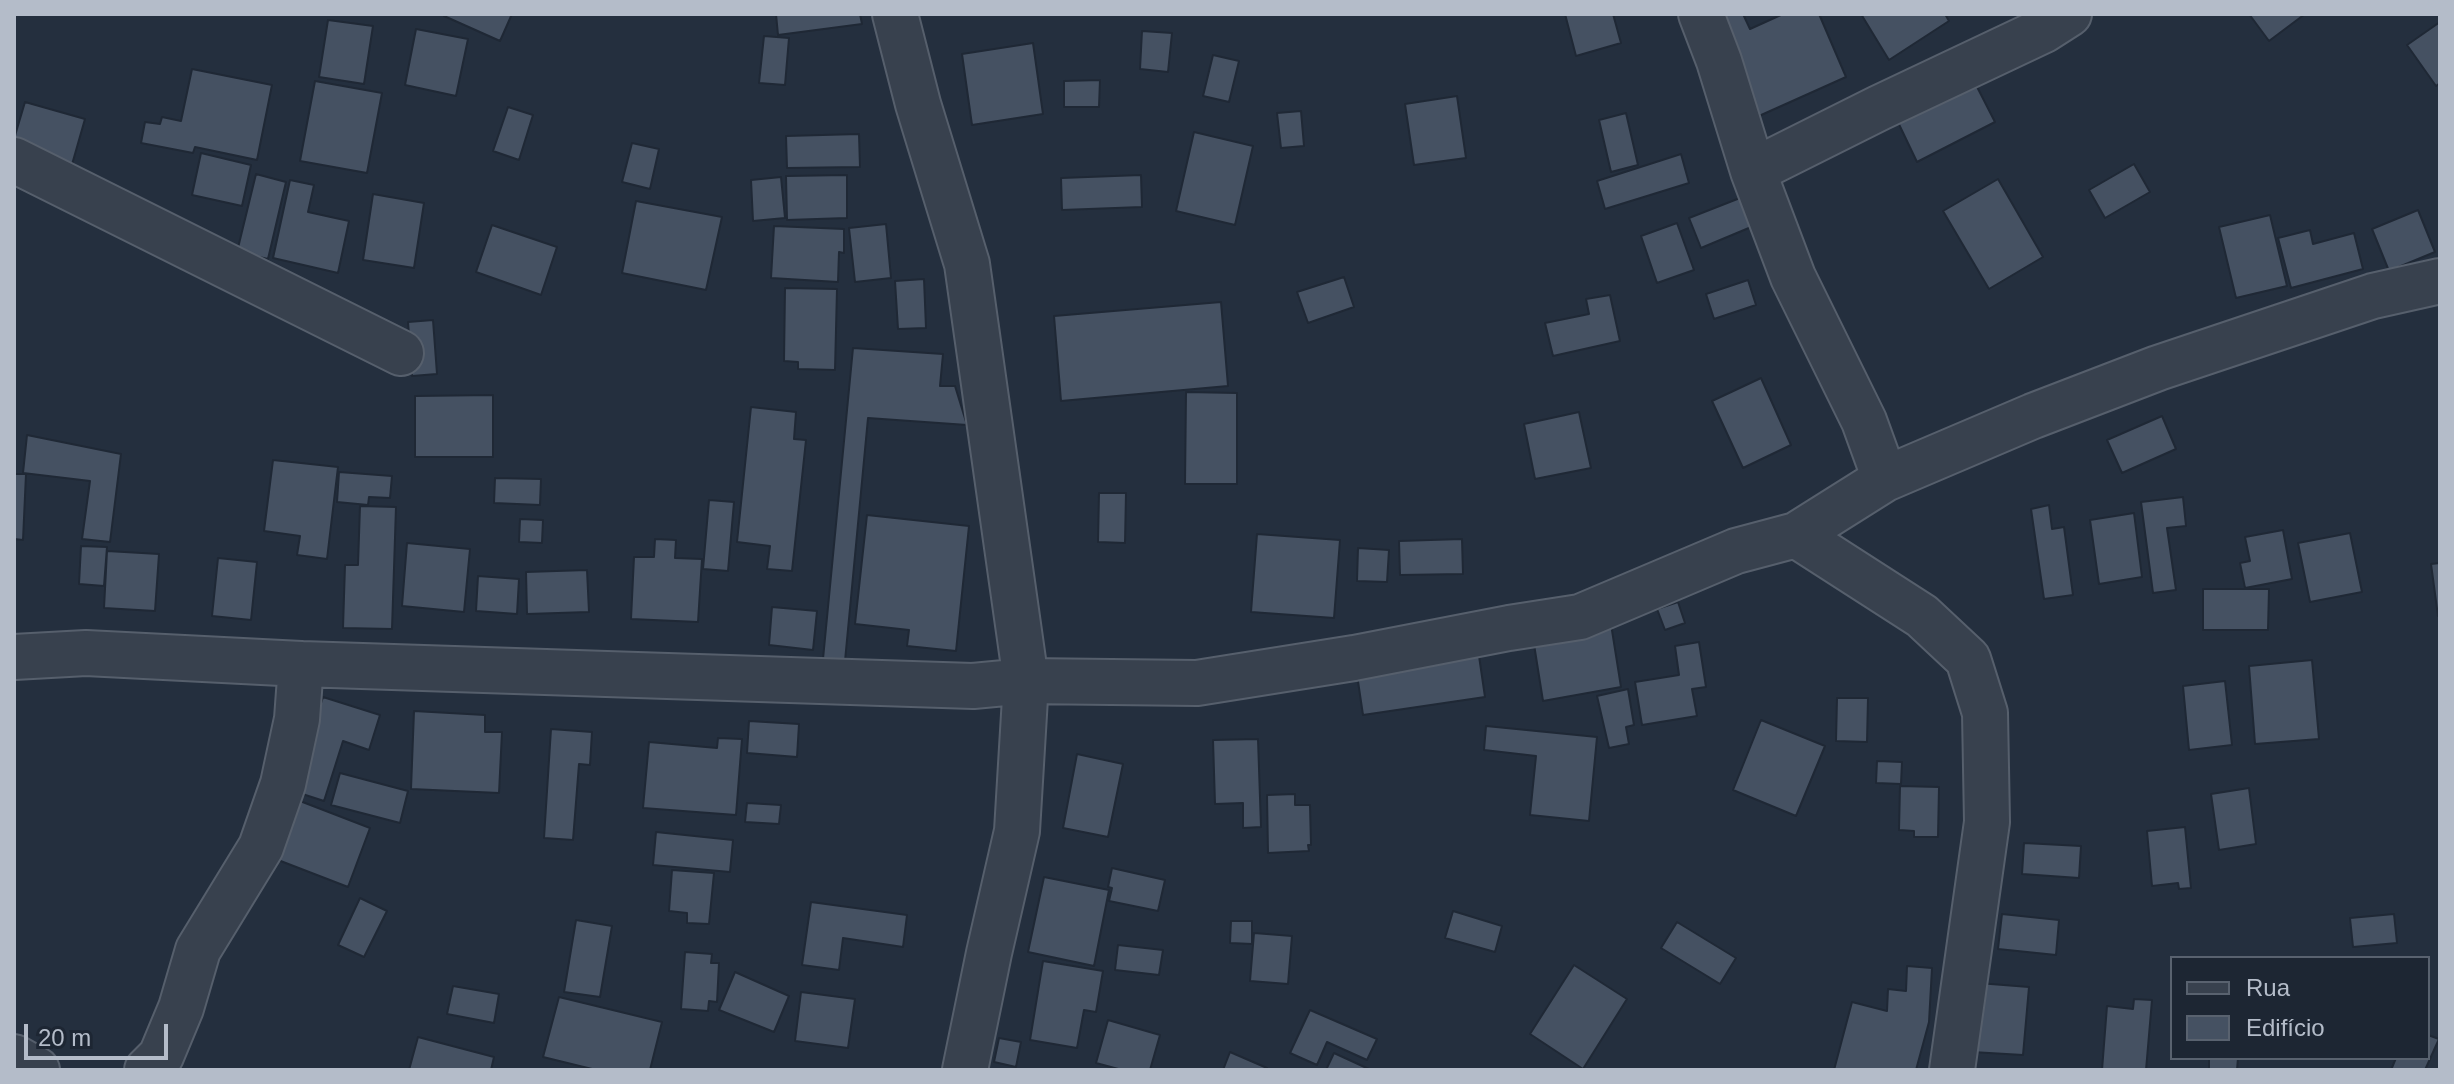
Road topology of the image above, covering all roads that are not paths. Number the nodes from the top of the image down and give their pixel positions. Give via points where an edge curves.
1 (895, 14) edge
2 (1701, 14) edge
3 (2069, 14) edge
4 (14, 160) edge
5 (1753, 171) junction
6 (2440, 281) edge
7 (401, 353) dead end
8 (1885, 479) junction
9 (1796, 535) junction
10 (14, 657) edge
11 (301, 664) junction
12 (1026, 681) junction
13 (14, 1057) edge
14 (37, 1070) edge
15 (147, 1070) edge
16 (965, 1070) edge
17 (1952, 1070) edge

1 - 12 street via 967,264
2 - 5 street
3 - 5 street
4 - 7 street
5 - 8 street via 1793,277 1864,421
6 - 8 street via 2373,296 2158,368
8 - 9 street
9 - 12 street via 1736,551 1580,617 1197,683
9 - 17 street via 1922,616 1968,659 1985,713 1987,822
10 - 11 street via 86,653
11 - 12 street via 973,686
11 - 15 street via 297,719 283,784 261,847 198,950 161,1056
12 - 16 street via 1017,831
13 - 14 street

